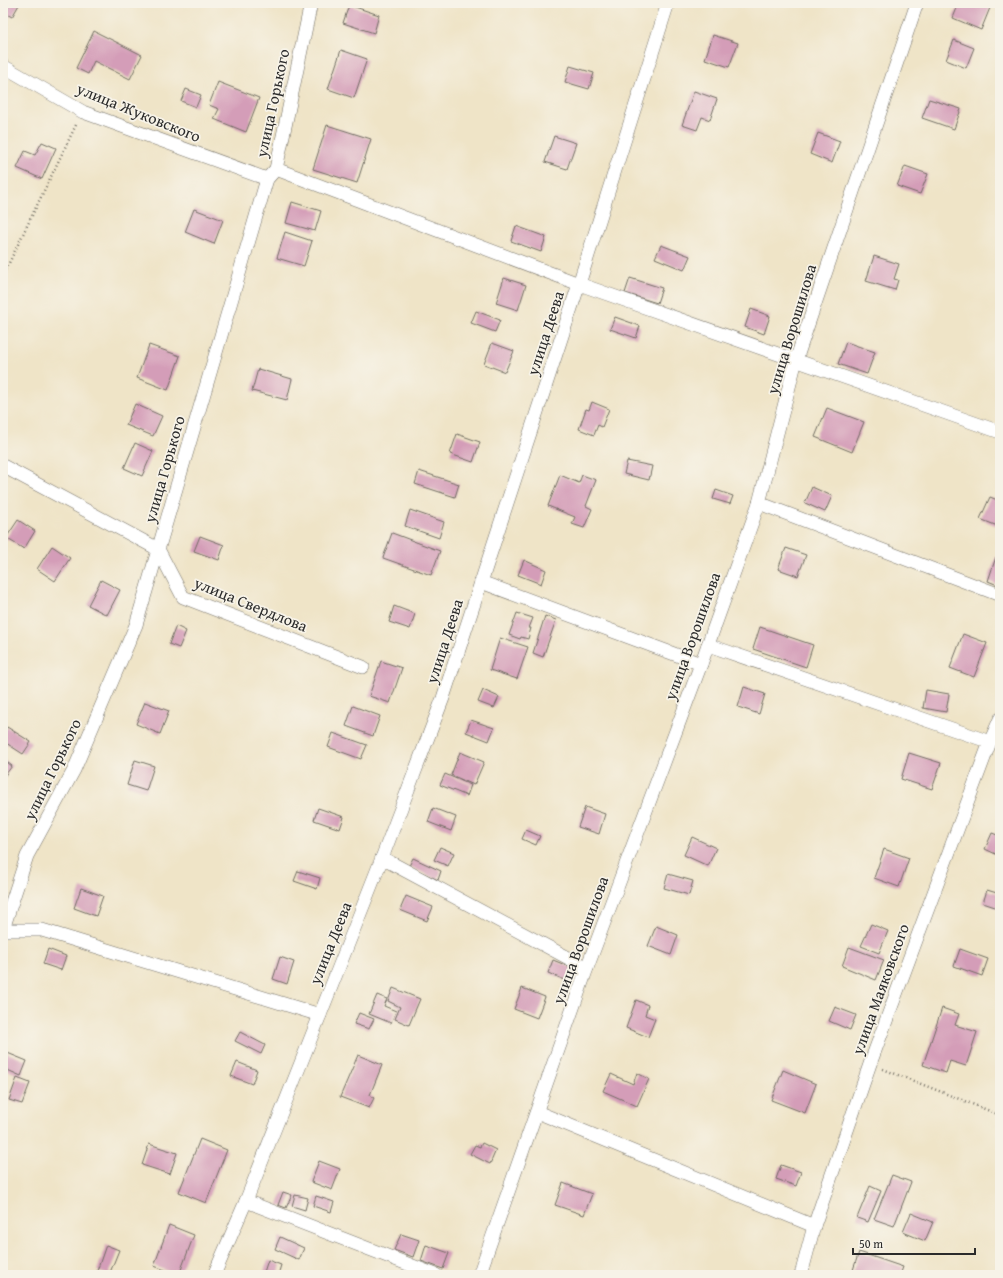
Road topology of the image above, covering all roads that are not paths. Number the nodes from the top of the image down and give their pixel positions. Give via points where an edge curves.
1 (311, 3) edge
2 (668, 3) edge
3 (917, 3) edge
4 (3, 66) edge
5 (276, 168) junction
6 (267, 179) junction
7 (579, 284) junction
8 (796, 360) junction
9 (1000, 432) edge
10 (3, 466) edge
11 (758, 503) junction
12 (158, 549) junction
13 (480, 582) junction
14 (1000, 595) edge
15 (708, 645) junction
16 (701, 664) junction
17 (363, 667) dead end
18 (1000, 719) edge
19 (990, 742) junction
20 (382, 858) junction
21 (3, 930) edge
22 (587, 968) junction
23 (320, 1016) junction
24 (537, 1112) junction
25 (246, 1201) junction
26 (814, 1226) junction
27 (480, 1273) edge
28 (214, 1275) edge
29 (436, 1275) edge
30 (494, 1275) edge
31 (801, 1275) edge

1 - 5 street, улица Горького
2 - 7 street, улица Деева
3 - 8 street, улица Ворошилова
4 - 6 street, улица Жуковского via 83,112
5 - 6 street, улица Горького
5 - 7 street
6 - 12 street, улица Горького
7 - 8 street
7 - 13 street, улица Деева
8 - 9 street
8 - 11 street, улица Ворошилова
10 - 12 street
11 - 14 street
11 - 15 street, улица Ворошилова
12 - 17 street, улица Свердлова via 183,597
12 - 21 street, улица Горького via 136,625 74,770 27,856
13 - 16 street
13 - 20 street, улица Деева via 444,698
15 - 16 street, улица Ворошилова
15 - 19 street
16 - 22 street, улица Ворошилова
18 - 19 street, улица Маяковского
19 - 26 street, улица Маяковского via 870,1064
20 - 22 street
20 - 23 street, улица Деева
21 - 23 street via 42,930
22 - 24 street, улица Ворошилова
23 - 25 street, улица Деева
24 - 26 street
24 - 27 street, улица Ворошилова
25 - 28 street, улица Деева
25 - 29 street
26 - 31 street, улица Маяковского
27 - 30 lane

